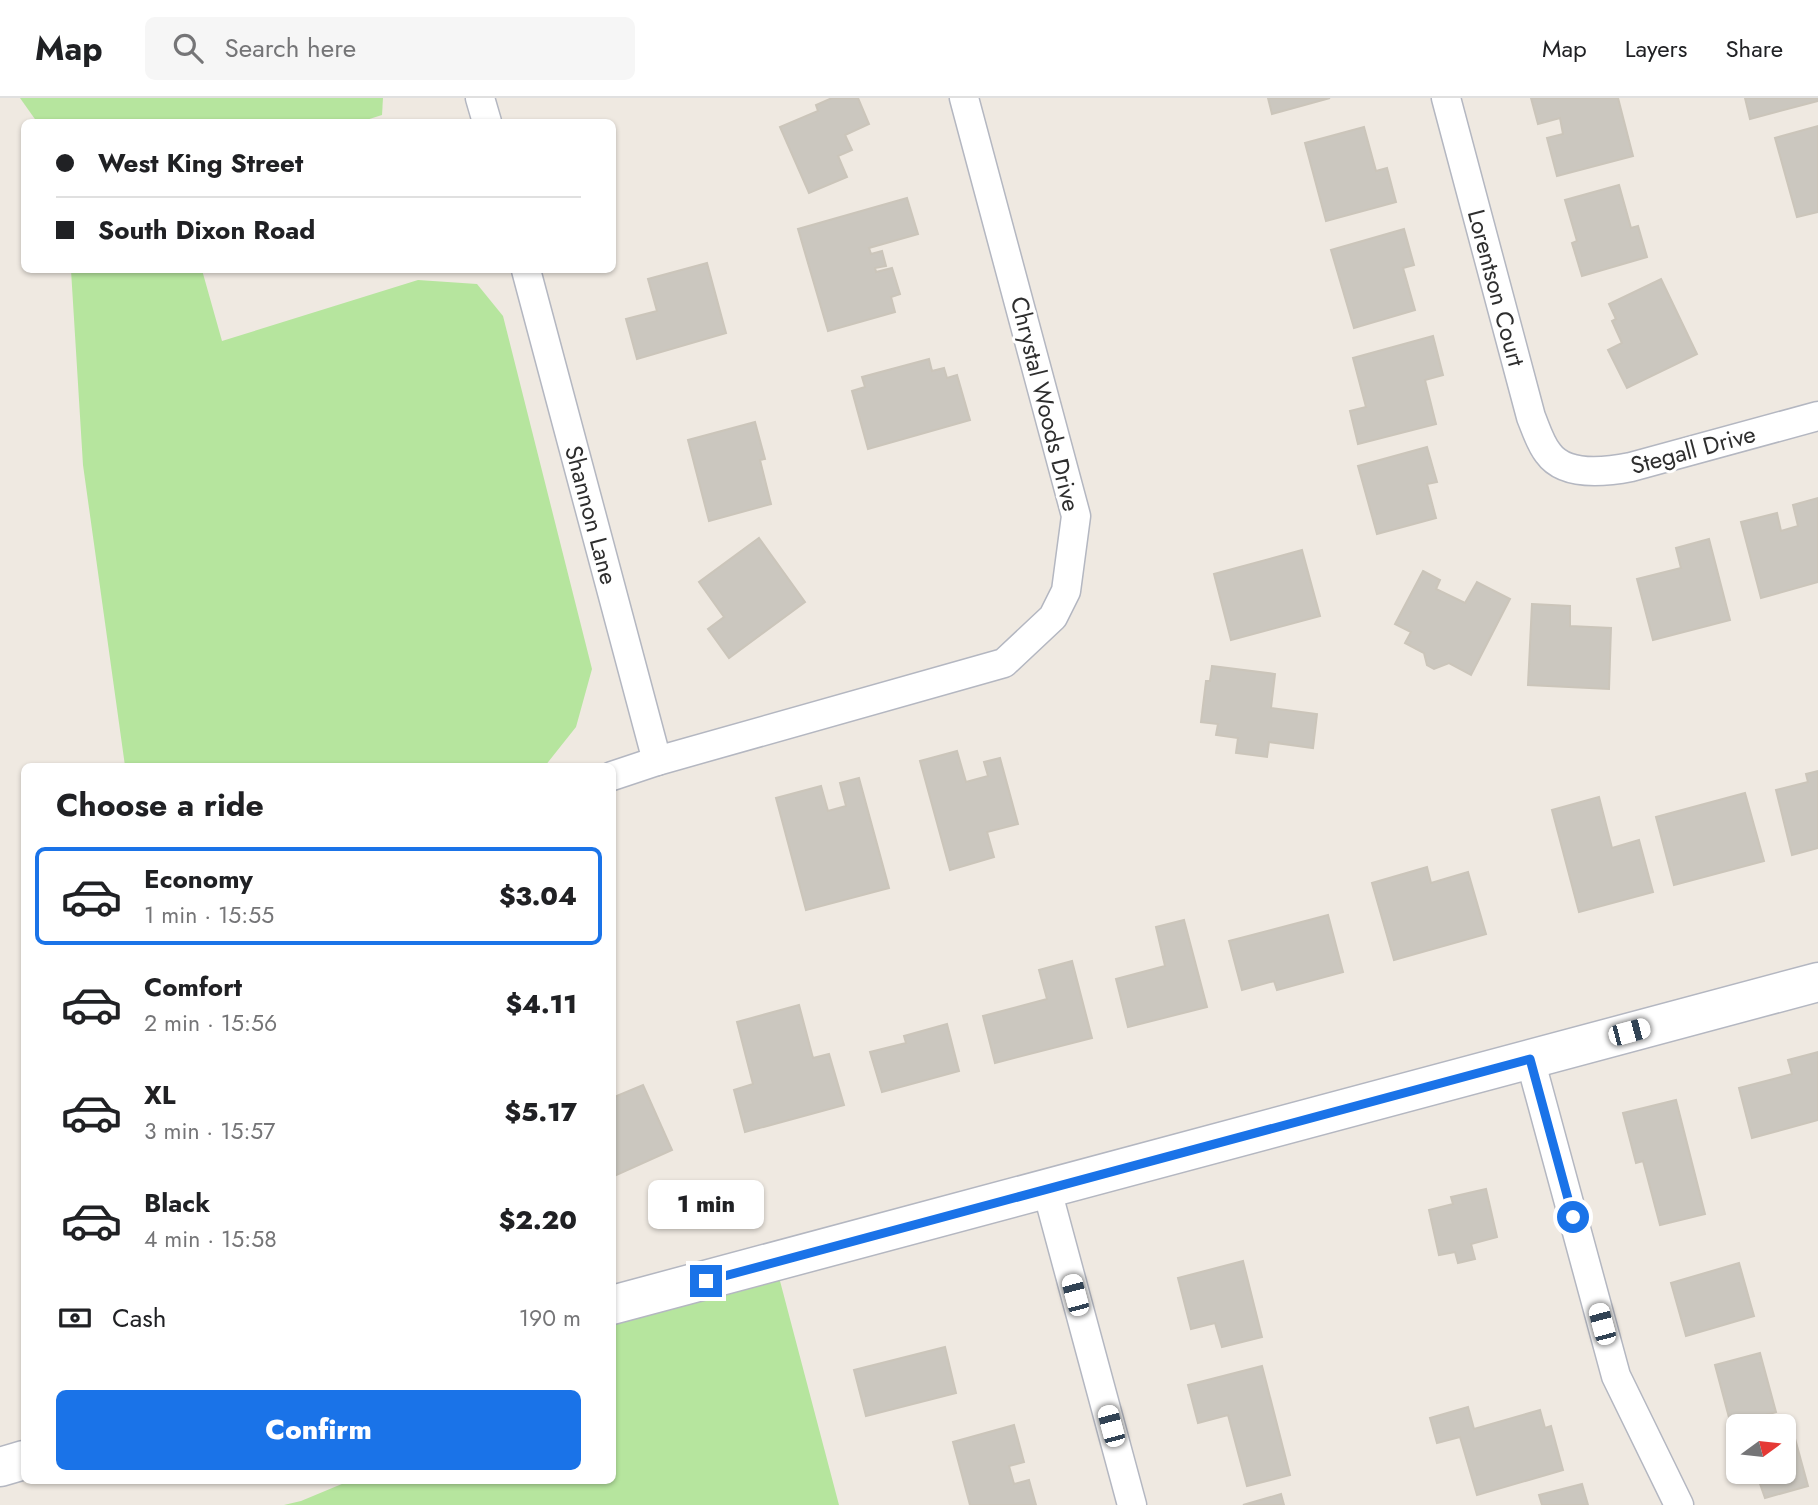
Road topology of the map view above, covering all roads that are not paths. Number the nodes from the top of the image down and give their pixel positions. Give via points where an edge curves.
1 (480, 98) edge
2 (964, 98) edge
3 (1446, 98) edge
4 (486, 119) edge
5 (527, 273) edge
6 (1818, 416) edge
7 (1567, 467) joint
8 (657, 761) junction
9 (616, 775) edge
10 (1818, 982) edge
11 (1530, 1059) junction
12 (1047, 1190) junction
13 (616, 1304) edge
14 (21, 1461) edge
15 (0, 1466) edge
16 (1132, 1505) edge
17 (1679, 1505) edge

1 - 4 street
2 - 8 street, Chrystal Woods Drive via 1076,516 1066,591 1053,617 1004,663
3 - 7 street, Lorentson Court via 1531,417 1548,454
5 - 8 street, Shannon Lane
6 - 7 street, Stegall Drive via 1631,467 1603,472
8 - 9 street, Chrystal Woods Drive
10 - 11 main road
11 - 12 main road
11 - 17 street via 1616,1376
12 - 13 main road
12 - 16 street
14 - 15 main road

